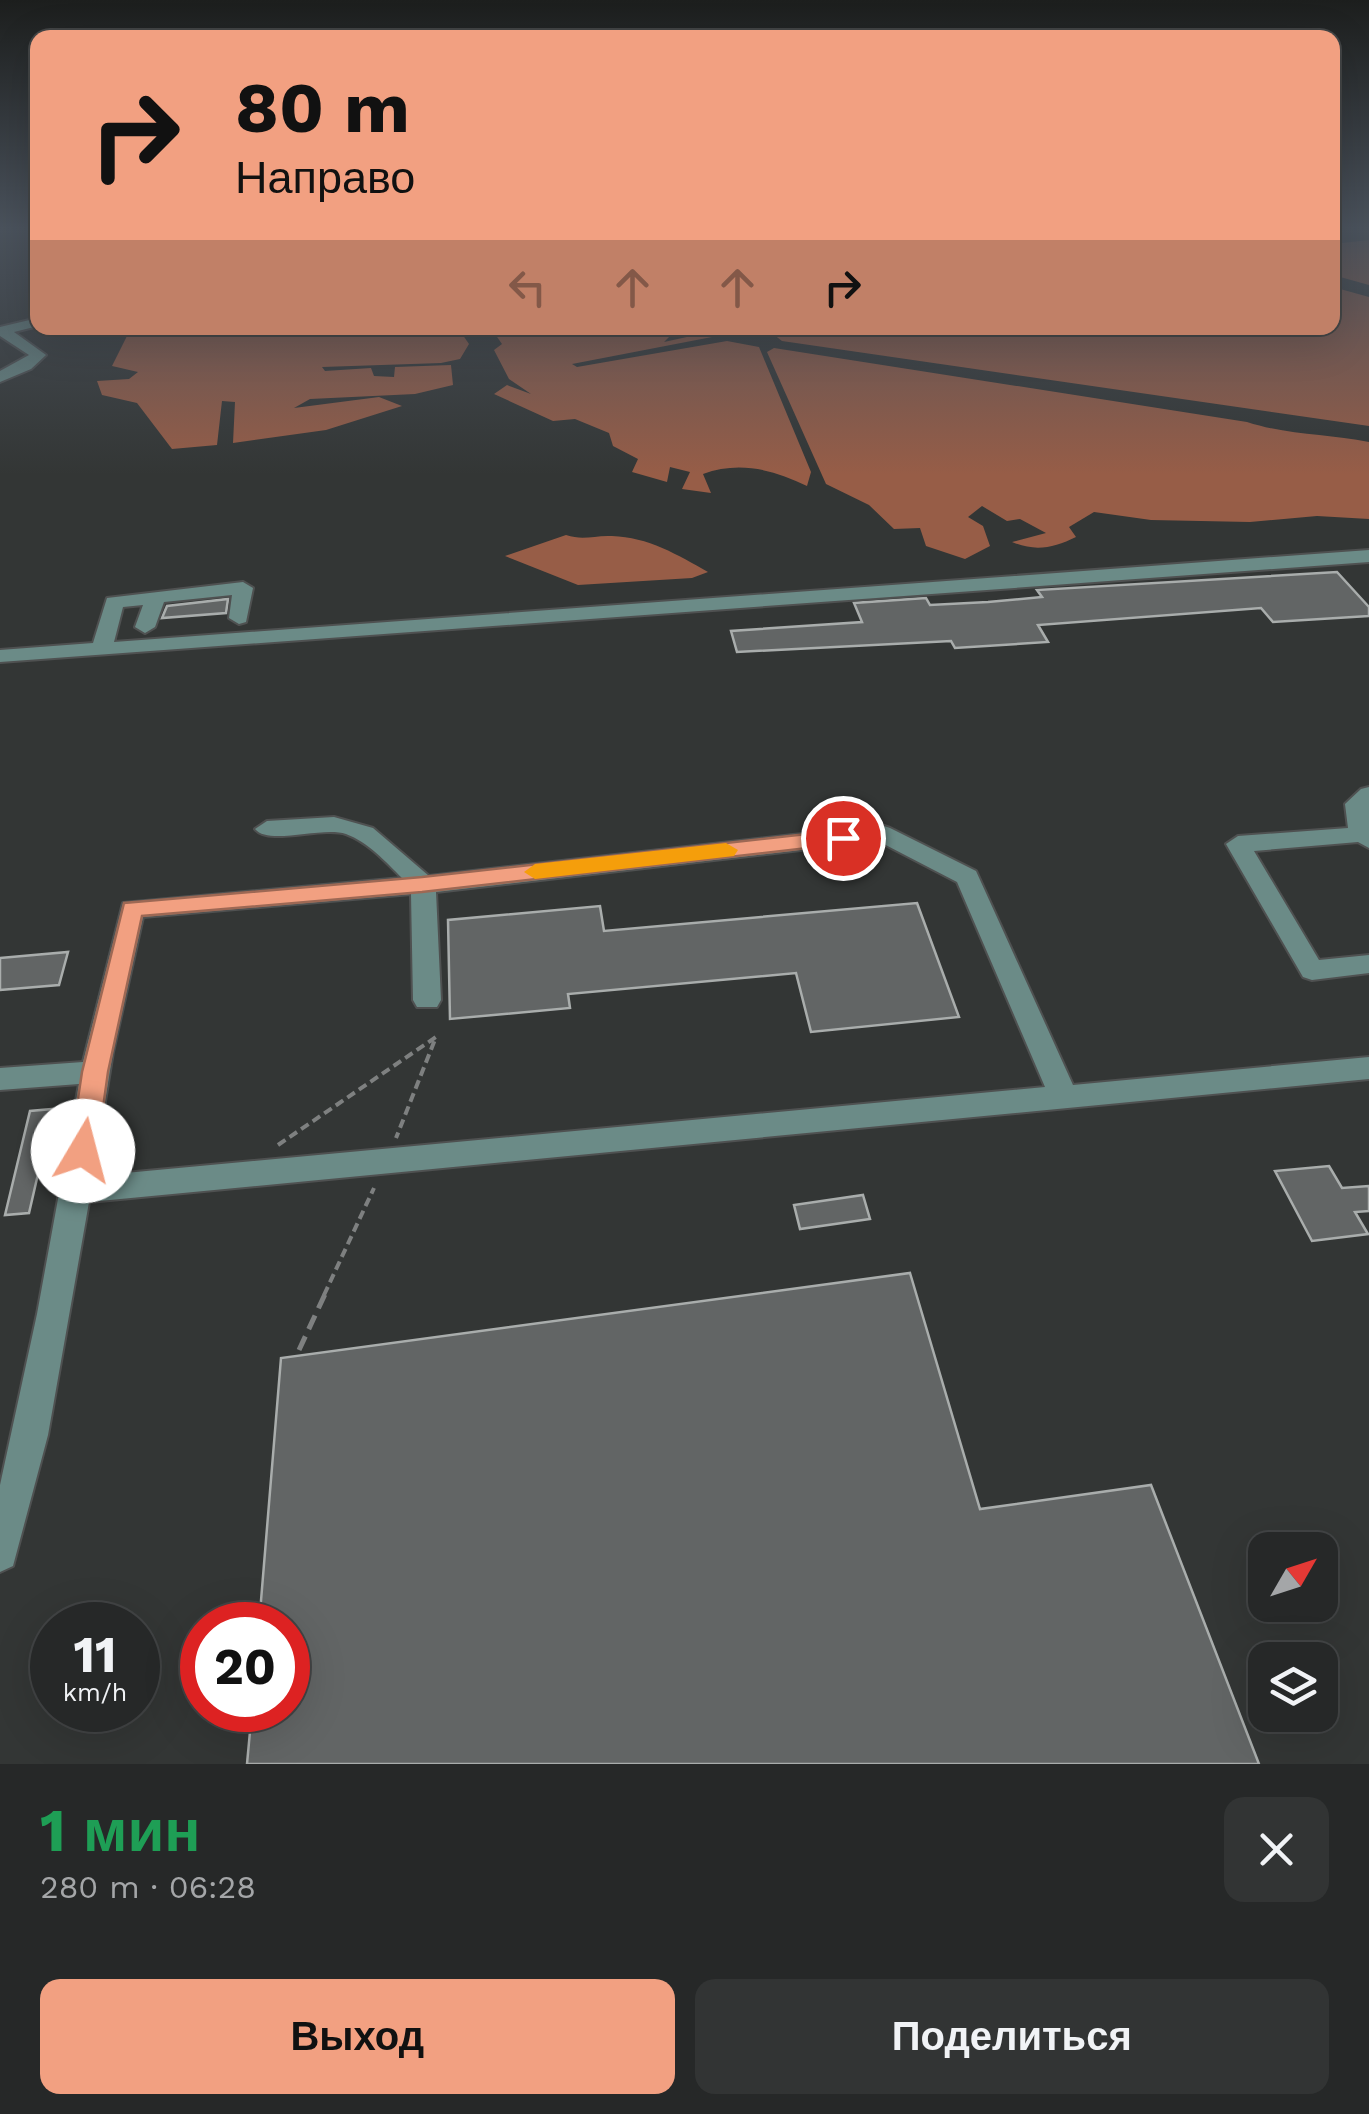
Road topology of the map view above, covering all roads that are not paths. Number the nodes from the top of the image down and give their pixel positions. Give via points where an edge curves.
1 (30, 324) edge
2 (0, 377) edge
3 (1369, 556) edge
4 (155, 598) junction
5 (239, 618) dead end
6 (145, 627) dead end
7 (102, 648) junction
8 (0, 656) edge
9 (1369, 794) edge
10 (268, 828) dead end
11 (1367, 837) edge
12 (422, 885) junction
13 (1369, 964) edge
14 (427, 1000) dead end
15 (1369, 1068) edge
16 (95, 1072) junction
17 (0, 1078) edge
18 (1064, 1097) junction
19 (78, 1190) junction
20 (9, 1491) edge
21 (0, 1554) edge

1 - 2 lane via 2,332 39,355
3 - 7 lane
4 - 5 lane via 243,588
4 - 6 lane
4 - 7 lane via 114,602
7 - 8 lane
9 - 11 lane via 1358,804 1357,823
10 - 12 lane via 354,828
11 - 13 lane via 1238,844 1312,970
12 - 14 lane
12 - 16 lane via 132,908
12 - 18 lane via 881,833 967,877
15 - 18 lane
16 - 17 lane
16 - 19 lane
18 - 19 lane
19 - 20 lane
20 - 21 lane

